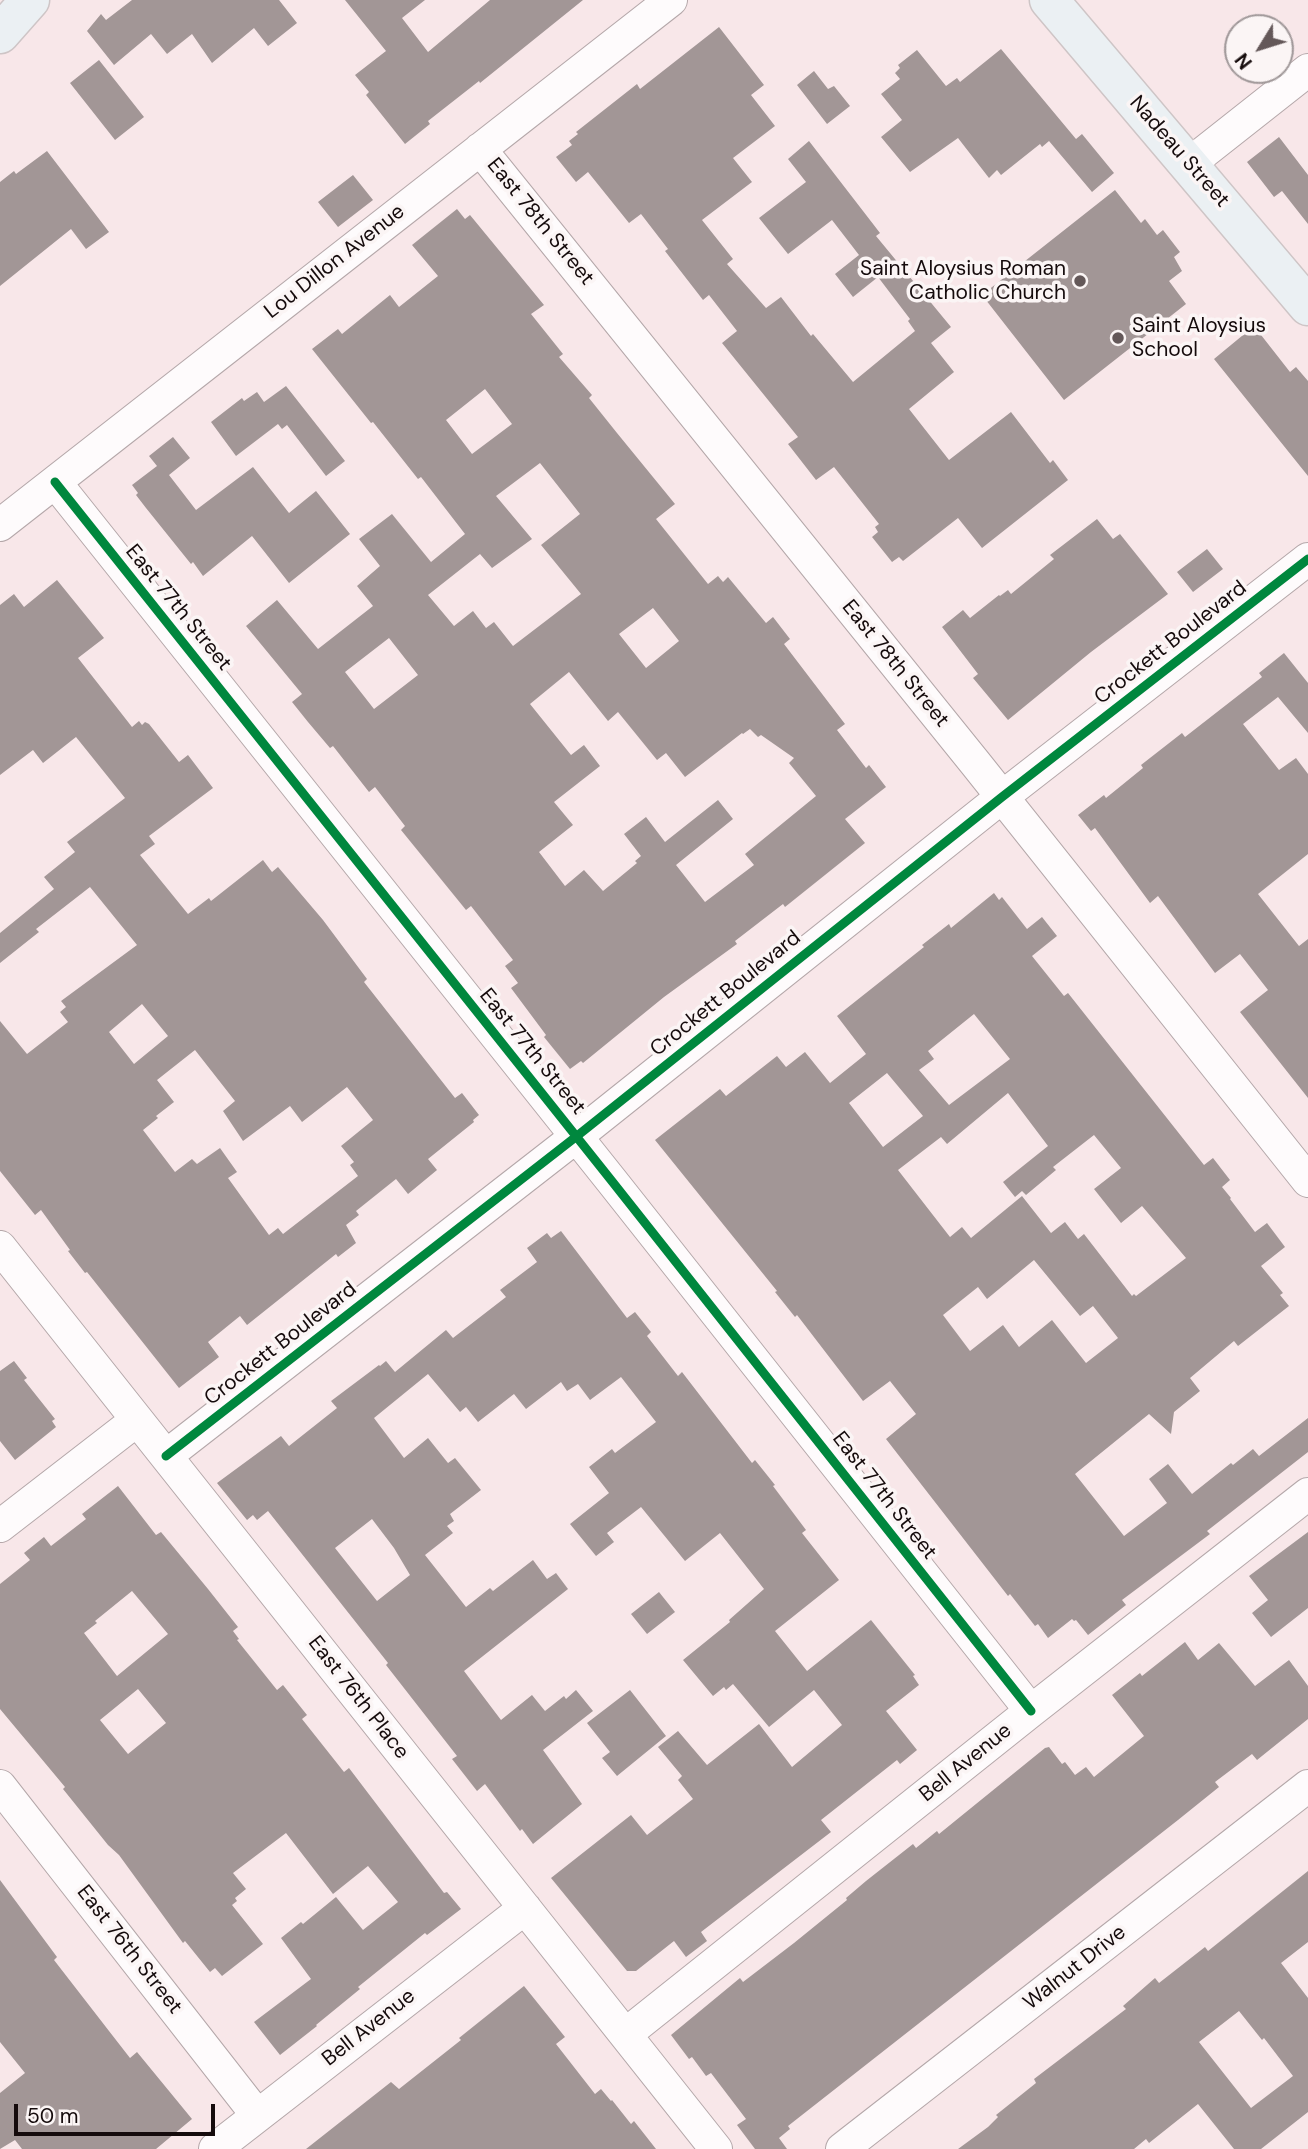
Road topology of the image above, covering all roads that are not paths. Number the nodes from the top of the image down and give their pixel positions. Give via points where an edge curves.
1 (30, 0) edge
2 (671, 0) edge
3 (1049, 0) edge
4 (0, 34) edge
5 (1308, 70) edge
6 (480, 149) junction
7 (1189, 164) junction
8 (1308, 306) edge
9 (55, 482) junction
10 (0, 524) edge
11 (1308, 559) edge
12 (1002, 797) junction
13 (577, 1136) junction
14 (1308, 1181) edge
15 (0, 1247) edge
16 (136, 1420) junction
17 (166, 1456) junction
18 (1308, 1494) edge
19 (0, 1526) edge
20 (1031, 1711) junction
21 (0, 1786) edge
22 (1308, 1786) edge
23 (525, 1908) junction
24 (626, 2034) junction
25 (257, 2115) junction
26 (215, 2149) edge
27 (716, 2149) edge
28 (842, 2149) edge

1 - 4 main road
2 - 6 street, Lou Dillon Avenue
3 - 7 main road, Nadeau Street
5 - 7 street
6 - 9 street, Lou Dillon Avenue
6 - 12 street, East 78th Street
7 - 8 main road, Nadeau Street
9 - 10 street, Lou Dillon Avenue
9 - 13 street, East 77th Street
11 - 12 street, Crockett Boulevard
12 - 13 street, Crockett Boulevard
12 - 14 street, East 78th Street
13 - 17 street, Crockett Boulevard
13 - 20 street, East 77th Street
15 - 16 street, East 76th Place
16 - 17 street, East 76th Place
16 - 19 street
17 - 23 street, East 76th Place
18 - 20 street, Bell Avenue
20 - 24 street, Bell Avenue
21 - 25 street, East 76th Street
22 - 28 street, Walnut Drive
23 - 24 street, East 76th Place
23 - 25 street, Bell Avenue
24 - 27 street, East 76th Place
25 - 26 street, Bell Avenue

